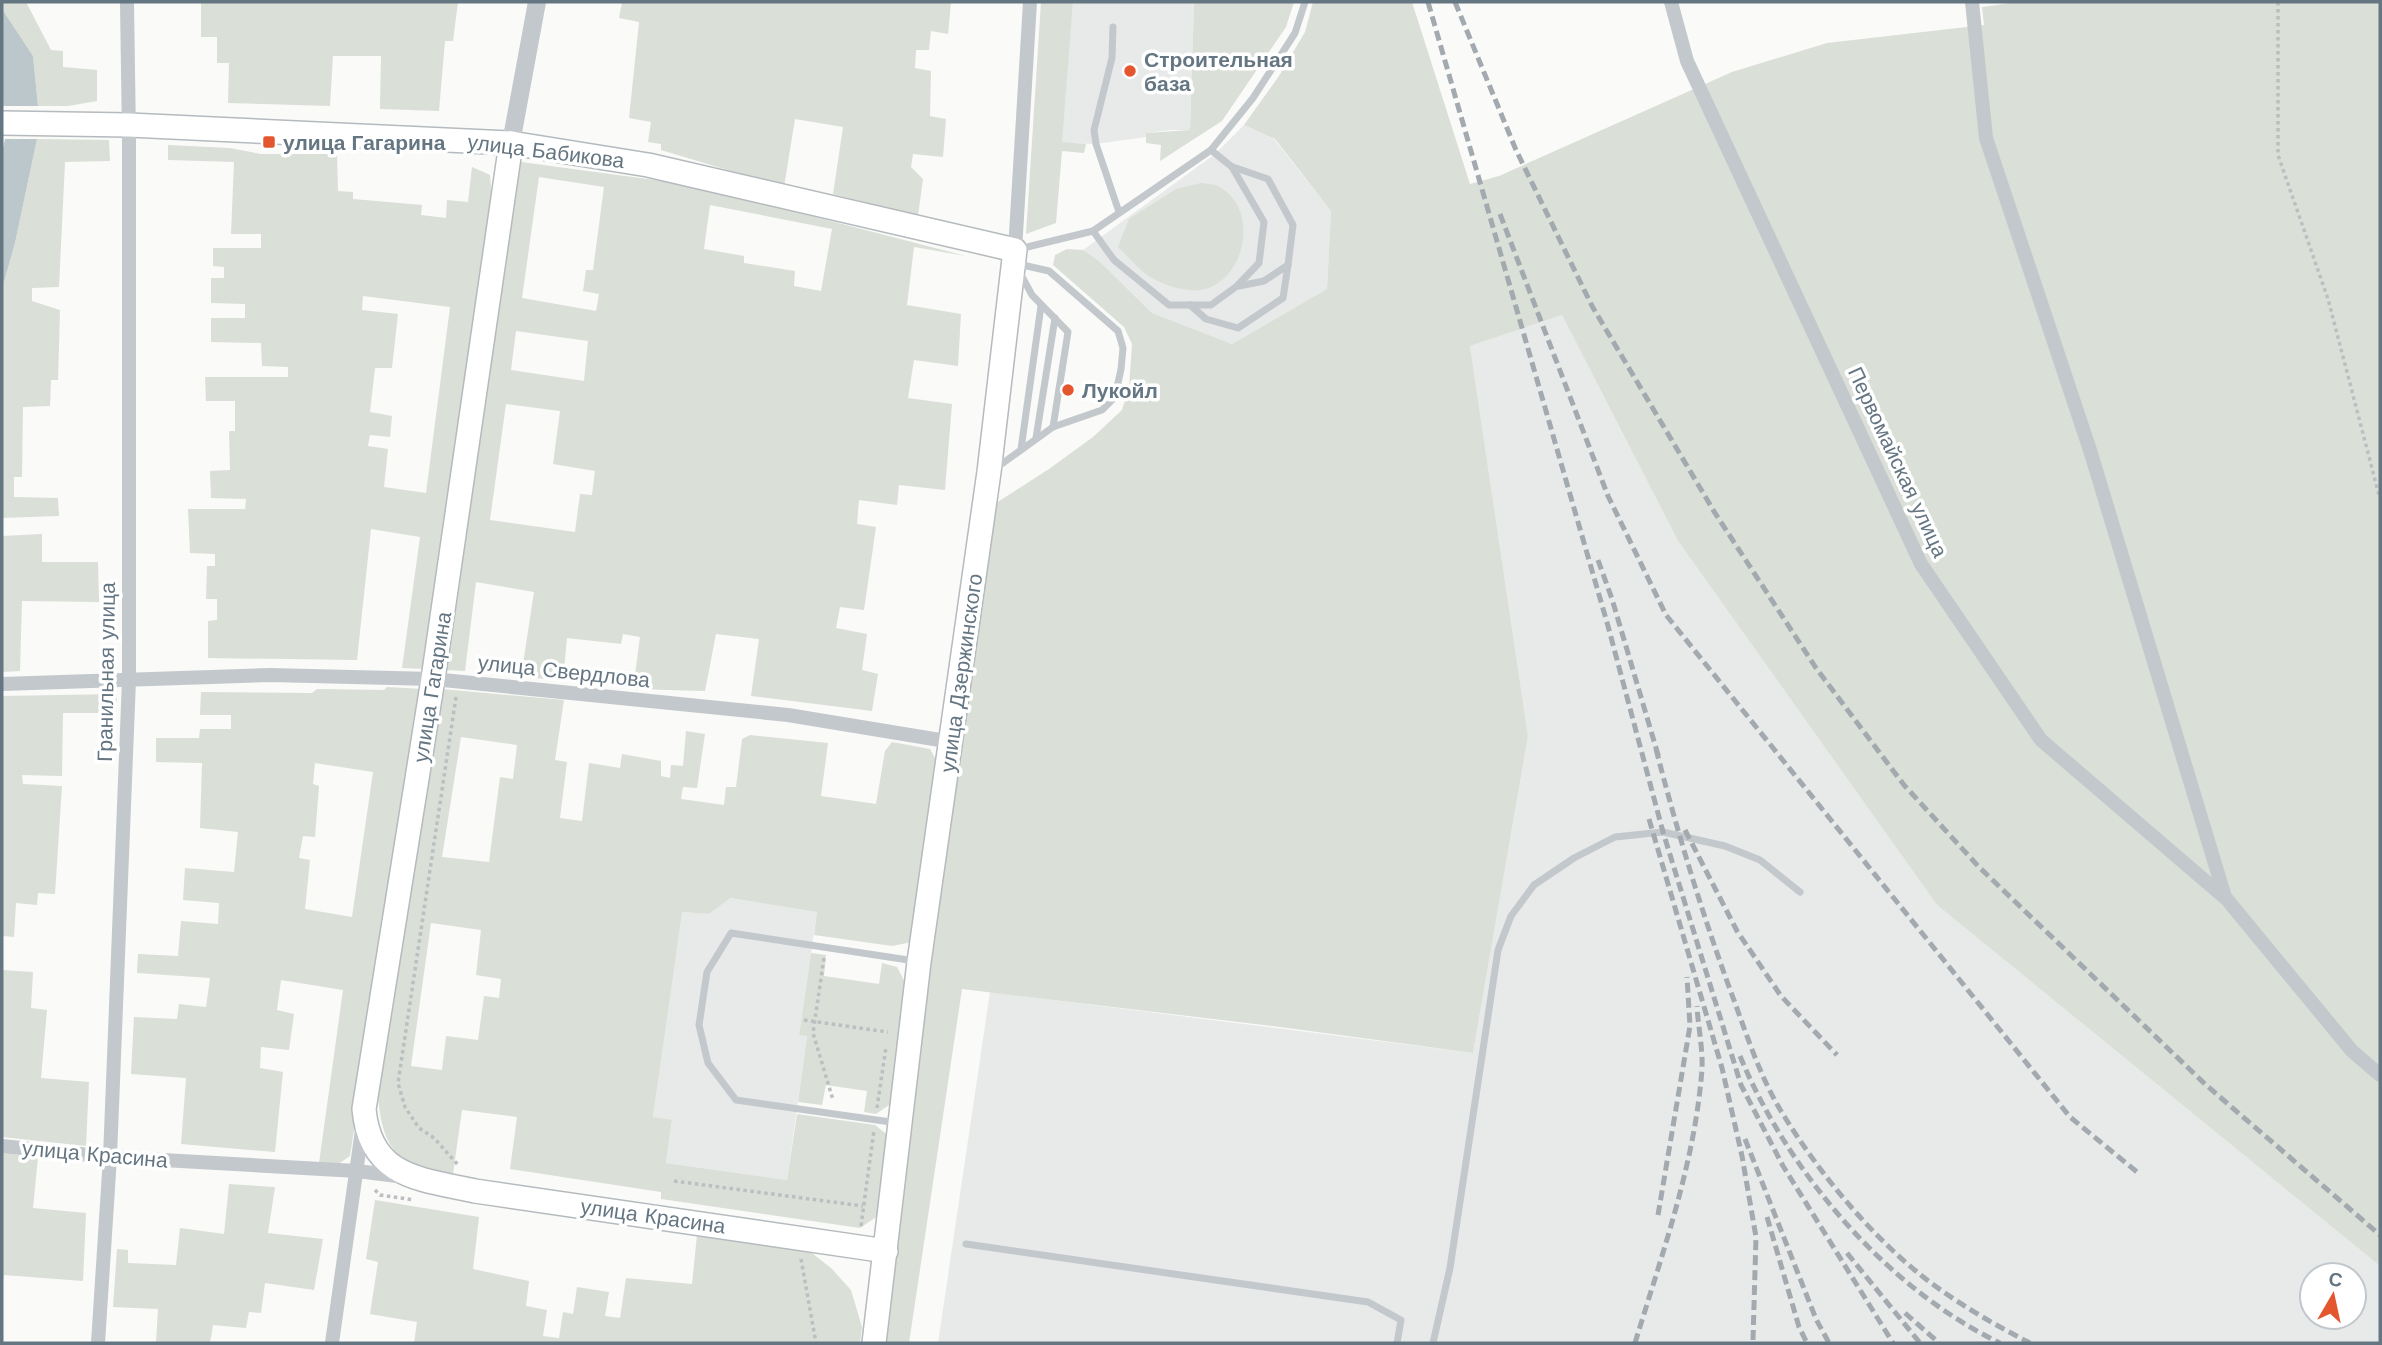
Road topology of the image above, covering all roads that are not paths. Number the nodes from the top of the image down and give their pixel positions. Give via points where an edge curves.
1 (127, 2) edge
2 (537, 2) edge
3 (1030, 2) edge
4 (1305, 2) edge
5 (1671, 2) edge
6 (1972, 2) edge
7 (1113, 27) dead end
8 (2, 123) edge
9 (129, 125) junction
10 (512, 143) junction
11 (1211, 150) junction
12 (1232, 167) junction
13 (1119, 212) junction
14 (1093, 231) junction
15 (1015, 256) junction
16 (1288, 265) junction
17 (1237, 286) junction
18 (1190, 305) junction
19 (1041, 306) junction
20 (1055, 318) junction
21 (1053, 427) junction
22 (1036, 438) junction
23 (1021, 449) junction
24 (989, 472) junction
25 (433, 679) junction
26 (129, 680) junction
27 (2, 684) edge
28 (952, 742) junction
29 (1800, 892) dead end
30 (2225, 897) junction
31 (919, 962) junction
32 (2380, 1075) edge
33 (365, 1109) junction
34 (901, 1124) junction
35 (2, 1146) edge
36 (110, 1157) junction
37 (357, 1171) junction
38 (421, 1180) junction
39 (966, 1244) dead end
40 (886, 1251) junction
41 (98, 1343) edge
42 (332, 1343) edge
43 (874, 1343) edge
44 (1397, 1343) edge
45 (1433, 1343) edge

1 - 9 street, Гранильная улица
2 - 10 street, улица Гагарина
3 - 15 street, улица Дзержинского
4 - 11 lane via 1295,33 1253,98
5 - 30 street, Первомайская улица via 1687,61 1921,564 2041,740
6 - 30 street via 1986,138 2090,450
7 - 13 lane via 1112,58 1094,130
8 - 9 main road, улица Бабикова
9 - 10 main road, улица Бабикова
9 - 26 street, Гранильная улица
10 - 15 main road, улица Бабикова via 648,165
10 - 25 main road, улица Гагарина
11 - 12 lane
11 - 13 lane
12 - 16 lane via 1268,179 1293,225
12 - 17 lane via 1264,222 1259,263
13 - 14 lane
14 - 15 lane
14 - 18 lane via 1114,260 1169,305
15 - 19 lane
15 - 21 lane via 1049,271 1118,331 1121,340 1115,397 1102,410
15 - 24 main road, улица Дзержинского
16 - 17 lane via 1264,281
16 - 18 lane via 1283,298 1238,328 1206,319
17 - 18 lane via 1211,305
19 - 20 lane
19 - 23 lane
20 - 21 lane via 1068,332
20 - 22 lane
21 - 22 lane
22 - 23 lane
23 - 24 lane
24 - 28 main road, улица Дзержинского
25 - 26 street, улица Свердлова via 270,675
25 - 28 street, улица Свердлова via 788,715
25 - 33 main road, улица Гагарина
26 - 27 street, улица Свердлова
26 - 36 street, Гранильная улица
28 - 31 main road, улица Дзержинского
29 - 45 lane via 1760,860 1725,846 1663,832 1615,838 1574,858 1534,886 1511,916 1498,950 1450,1268
30 - 32 street via 2352,1051
31 - 34 main road, улица Дзержинского
31 - 34 lane via 731,933 707,972 699,1025 708,1063 736,1100
33 - 37 street
33 - 38 main road, улица Гагарина via 366,1126 381,1157
34 - 40 main road, улица Дзержинского
35 - 36 street, улица Красина
36 - 37 street, улица Красина
36 - 41 street, Гранильная улица
37 - 38 street, улица Красина
37 - 42 street
38 - 40 main road, улица Красина
39 - 44 lane via 1368,1302 1401,1320
40 - 43 main road, улица Дзержинского

